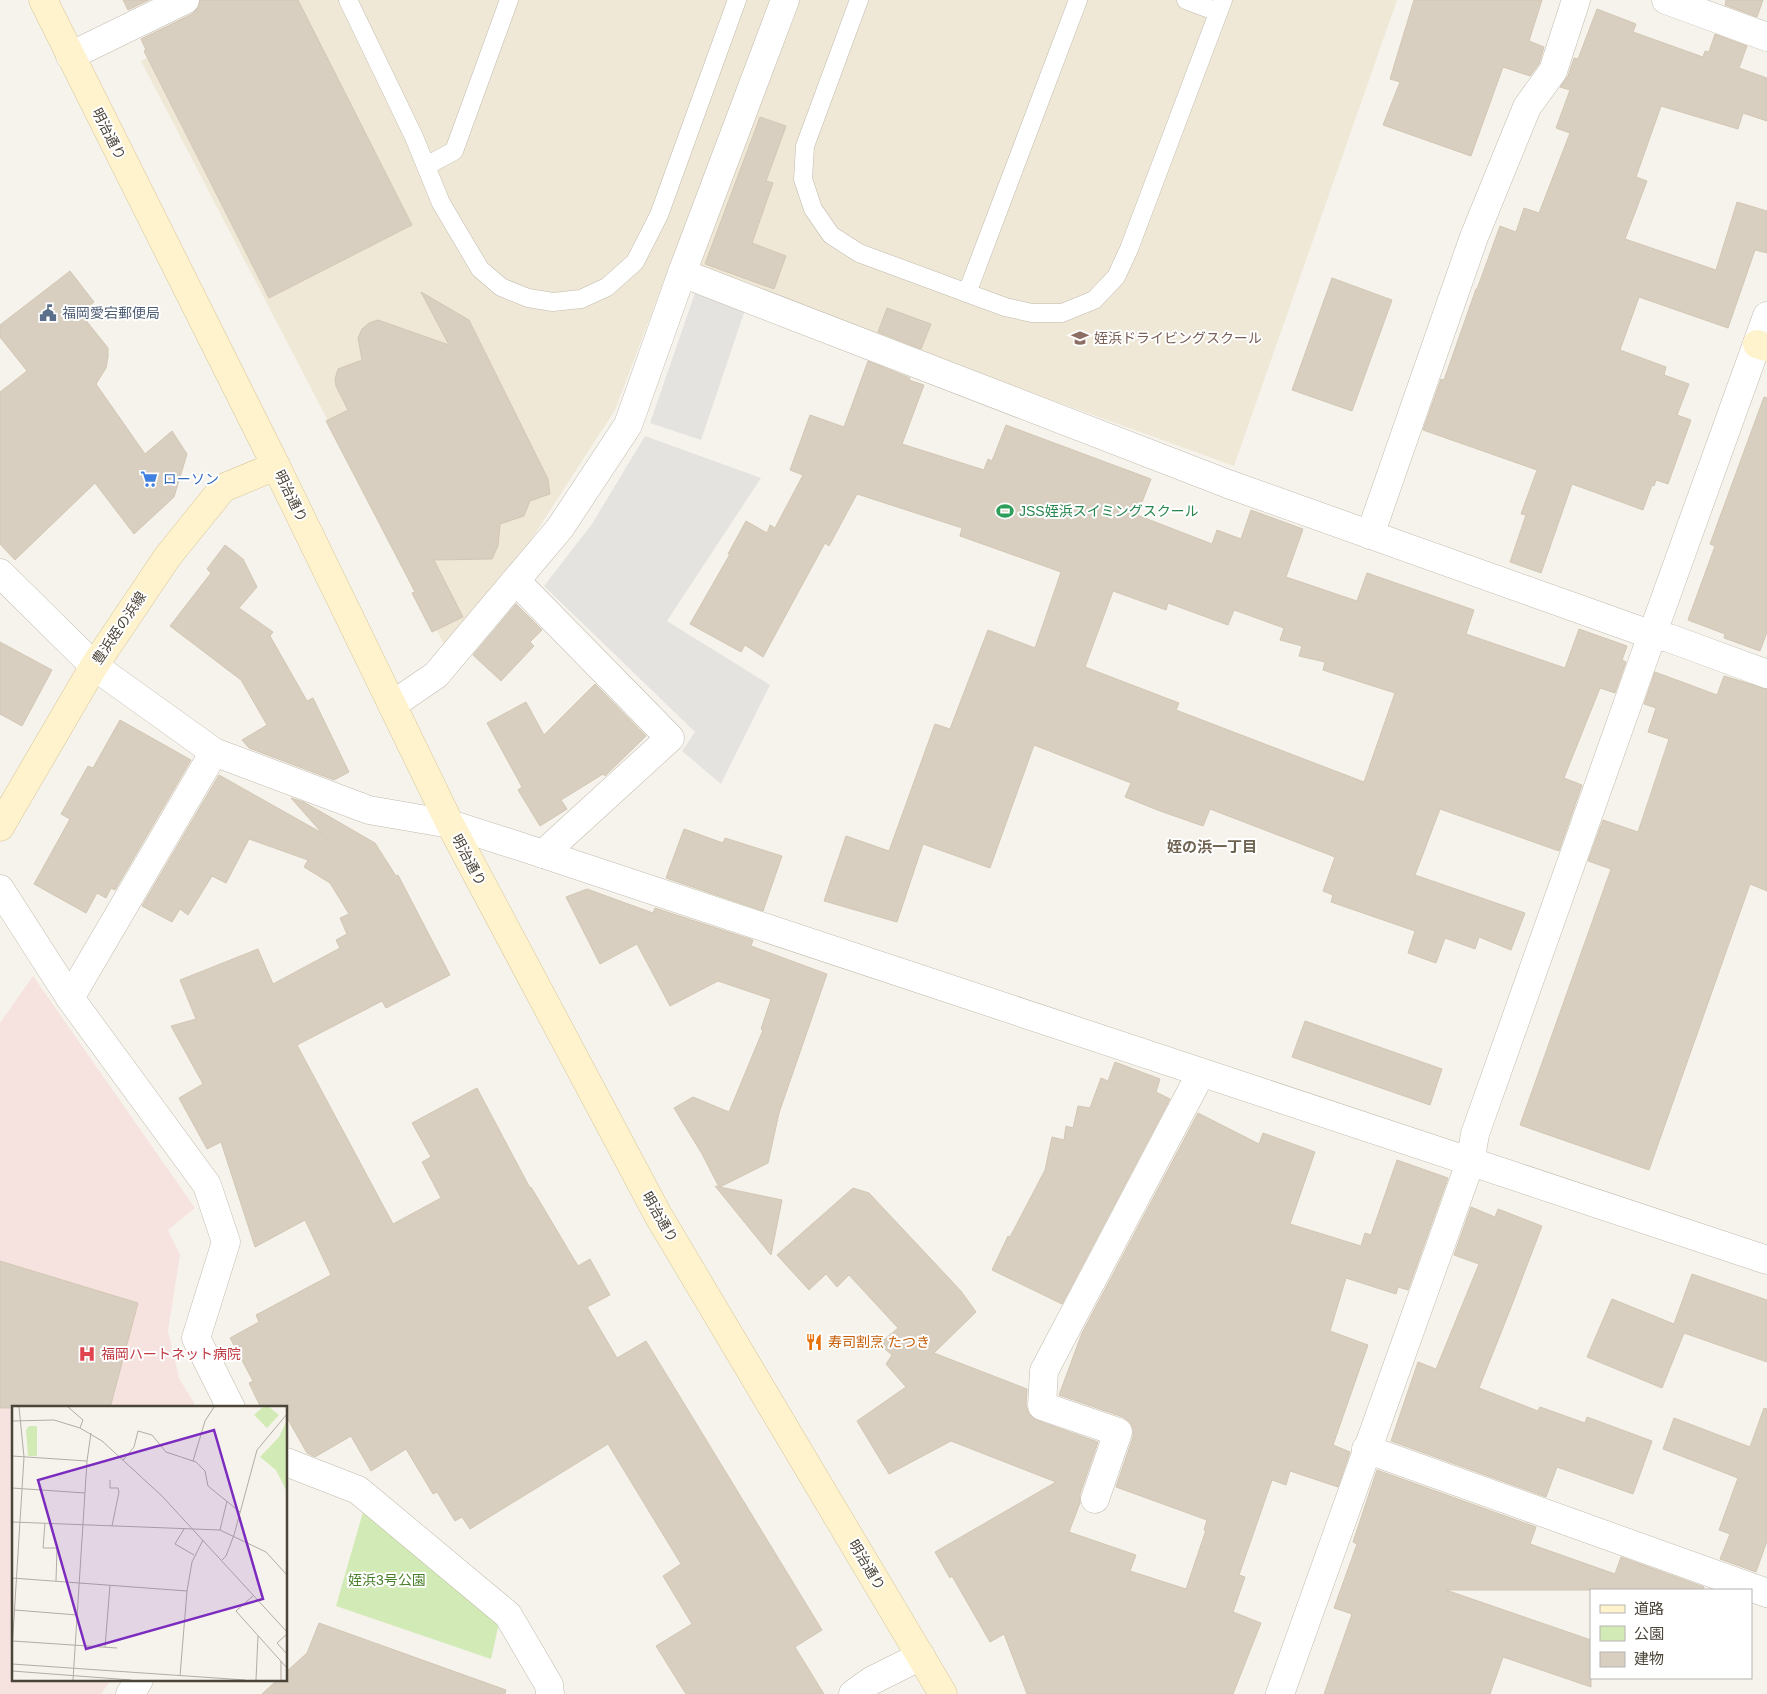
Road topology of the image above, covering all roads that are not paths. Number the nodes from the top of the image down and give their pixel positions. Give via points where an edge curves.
1 (43, 0) edge
2 (185, 0) edge
3 (348, 0) edge
4 (509, 0) edge
5 (737, 0) edge
6 (785, 0) edge
7 (859, 0) edge
8 (1078, 0) edge
9 (1186, 0) edge
10 (1576, 0) edge
11 (1666, 0) edge
12 (1220, 6) edge
13 (1767, 37) edge
14 (70, 56) junction
15 (426, 166) junction
16 (682, 273) junction
17 (967, 293) junction
18 (1767, 316) edge
19 (1762, 346) edge
20 (276, 466) junction
21 (1370, 535) junction
22 (0, 573) edge
23 (516, 581) junction
24 (1652, 635) junction
25 (94, 666) junction
26 (1767, 674) edge
27 (392, 705) junction
28 (214, 752) junction
29 (450, 824) junction
30 (0, 827) edge
31 (543, 854) junction
32 (0, 889) edge
33 (70, 998) junction
34 (1201, 1073) junction
35 (1470, 1163) junction
36 (1767, 1260) edge
37 (230, 1406) edge
38 (1366, 1449) junction
39 (288, 1463) edge
40 (1095, 1499) dead end
41 (1767, 1593) edge
42 (921, 1656) junction
43 (138, 1682) edge
44 (130, 1694) edge
45 (550, 1694) edge
46 (853, 1694) edge
47 (943, 1694) edge
48 (1280, 1694) edge

1 - 14 street, 明治通り
2 - 14 street
3 - 15 lane
4 - 15 lane via 454,151
5 - 15 lane via 659,215 635,262 607,287 581,299 553,302 528,298 501,287 480,268 442,203
6 - 16 street
7 - 17 lane via 805,146 803,179 813,209 831,235 859,253
8 - 17 lane
9 - 12 lane
10 - 21 street via 1553,71 1527,107 1474,237
11 - 13 street
12 - 17 lane via 1116,277 1094,300 1062,313 1032,313
14 - 20 street, 明治通り
16 - 21 street via 1228,484
16 - 23 street via 628,425 560,528
18 - 19 street
19 - 24 street
20 - 25 street, 豊浜姪の浜線 via 223,488 168,556
20 - 27 street, 明治通り
21 - 24 street
22 - 25 street
23 - 27 street via 436,676
23 - 31 street via 670,738
24 - 26 street via 1669,638
24 - 35 street via 1476,1134
25 - 28 street
25 - 30 street, 豊浜姪の浜線
27 - 29 street, 明治通り
28 - 29 street via 369,810
28 - 33 street
29 - 31 street
29 - 42 street, 明治通り via 658,1215
31 - 34 street
32 - 33 street
33 - 37 street via 207,1185 226,1242 196,1338
34 - 35 street
34 - 40 street via 1044,1371 1042,1406 1118,1432
35 - 36 street
35 - 38 street
38 - 41 street
38 - 48 street
39 - 45 street via 358,1490 508,1615 549,1685
42 - 46 street
42 - 47 street, 明治通り
43 - 44 street

